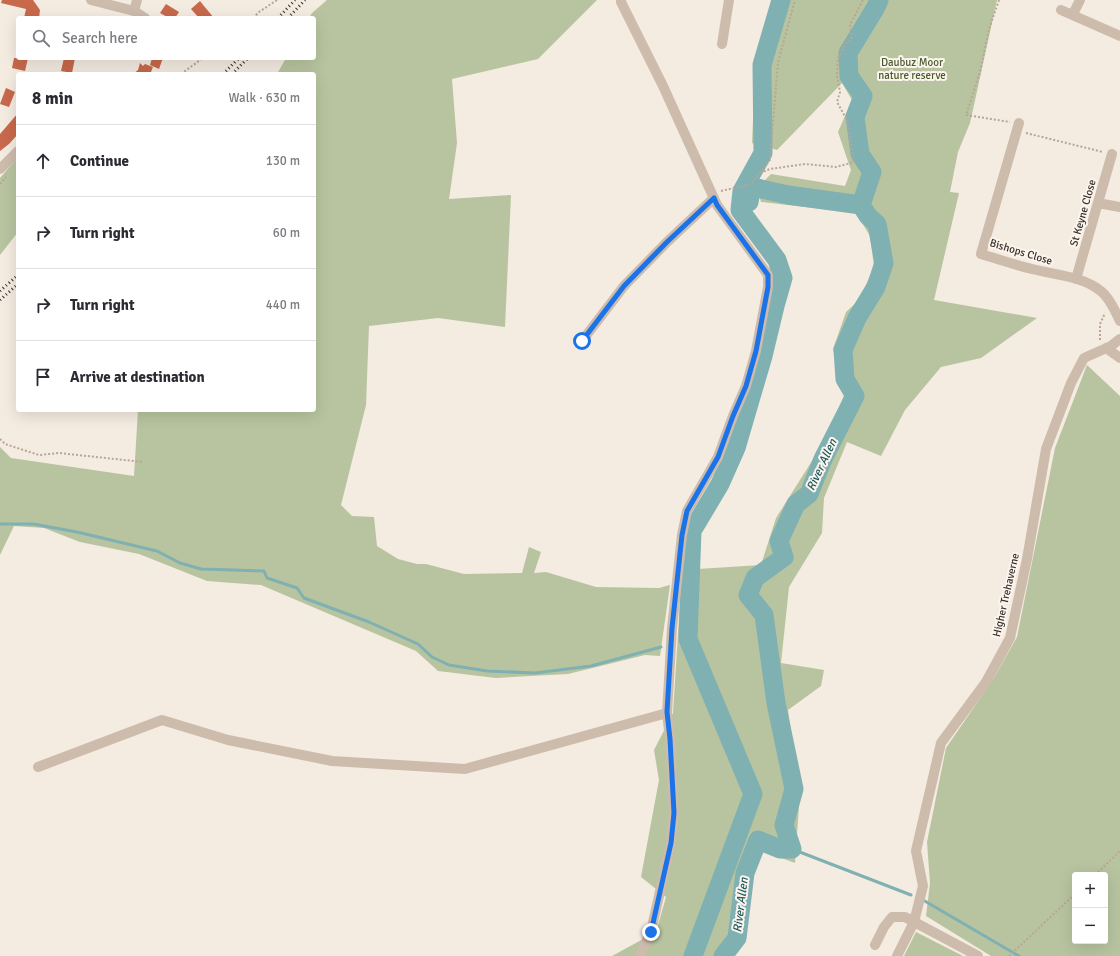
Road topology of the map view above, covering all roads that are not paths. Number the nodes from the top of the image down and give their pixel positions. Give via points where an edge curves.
1 (91, 0) edge
2 (138, 0) edge
3 (621, 0) edge
4 (729, 0) edge
5 (1080, 0) edge
6 (1061, 10) dead end
7 (134, 11) junction
8 (1073, 14) junction
9 (142, 16) edge
10 (1120, 36) edge
11 (722, 44) dead end
12 (1018, 127) road end
13 (16, 153) edge
14 (1112, 154) road end
15 (0, 169) edge
16 (713, 196) junction
17 (1098, 203) junction
18 (1120, 207) edge
19 (1076, 279) junction
20 (1120, 321) edge
21 (1120, 339) edge
22 (582, 341) dead end
23 (1106, 348) junction
24 (1120, 358) edge
25 (667, 712) junction
26 (38, 768) dead end
27 (914, 922) junction
28 (875, 945) dead end
29 (640, 956) edge
30 (898, 956) edge
31 (978, 956) edge

1 - 7 street
2 - 7 street
3 - 16 street
4 - 11 street
5 - 8 street
6 - 8 street
7 - 9 street
8 - 10 street
12 - 19 street, Bishops Close via 981,254
13 - 15 street
14 - 17 street, St Keyne Close
16 - 22 street via 624,286
16 - 25 street via 768,275 768,287 756,351 746,386 718,457 687,511 672,628
17 - 18 street
17 - 19 street, St Keyne Close
19 - 20 street, Bishops Close via 1102,292 1110,301
21 - 23 street, Higher Trehaverne
23 - 24 street
23 - 27 street, Higher Trehaverne via 1084,358 1046,449 1010,638 986,682 941,743 916,851 923,886
25 - 26 street via 465,769 332,761 228,740 162,720
25 - 29 street via 674,813 671,843 651,932
27 - 28 street via 905,917 892,917
27 - 30 street, Higher Trehaverne
27 - 31 street

